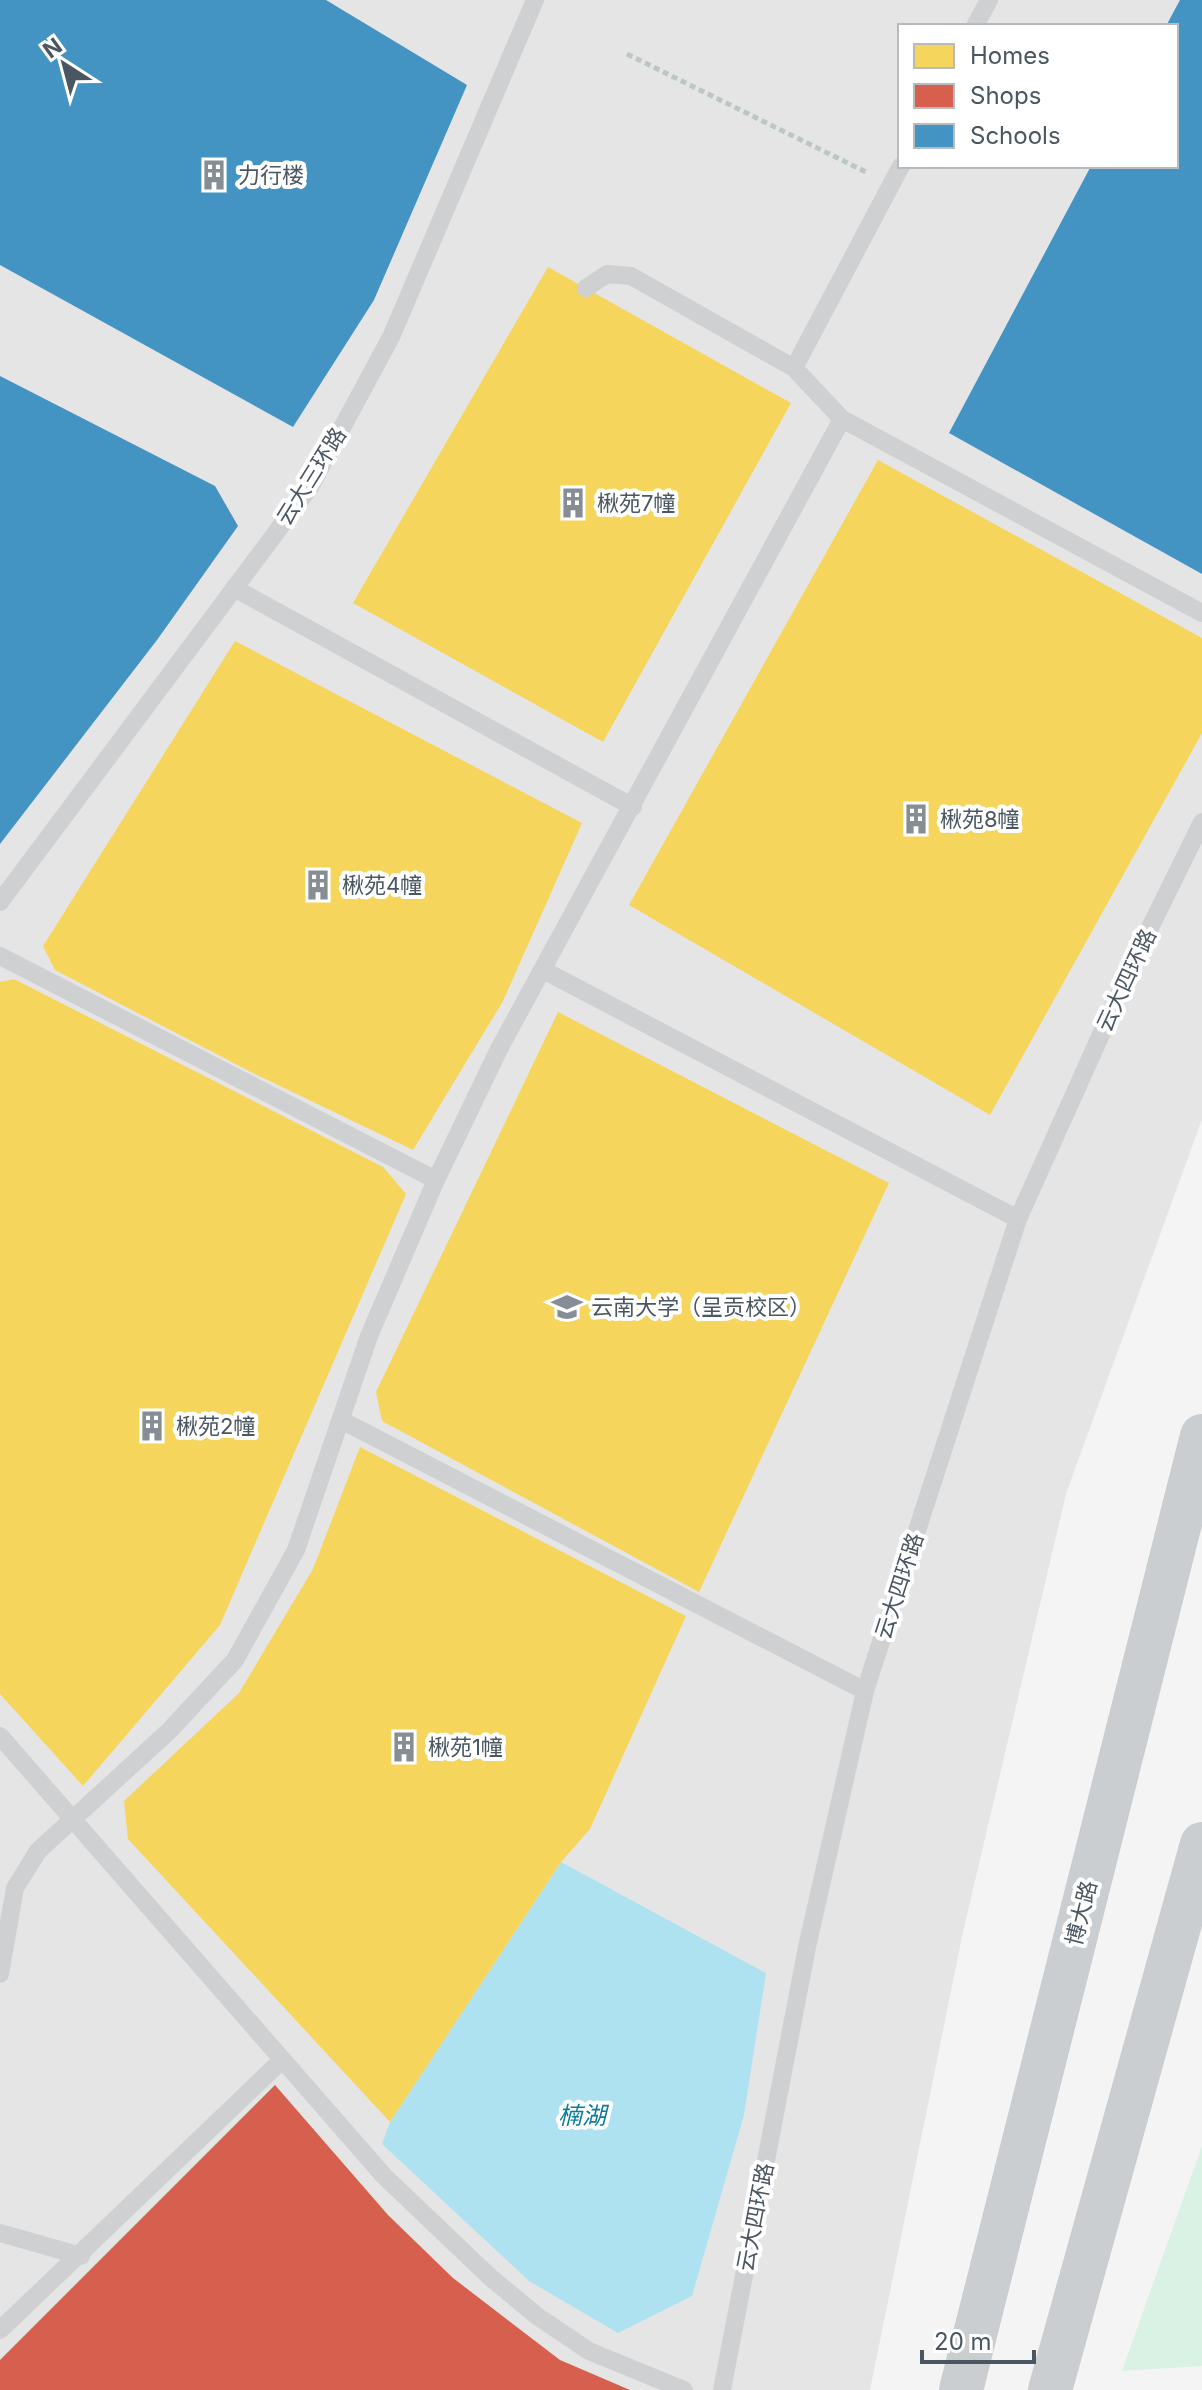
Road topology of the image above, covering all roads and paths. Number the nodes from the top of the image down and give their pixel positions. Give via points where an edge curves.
1 (535, 0) edge
2 (989, 0) edge
3 (976, 24) edge
4 (627, 54) dead end
5 (900, 168) edge
6 (891, 185) junction
7 (586, 288) dead end
8 (794, 368) junction
9 (842, 419) junction
10 (234, 588) junction
11 (1202, 613) edge
12 (633, 807) junction
13 (1202, 822) edge
14 (0, 902) edge
15 (0, 956) edge
16 (543, 970) junction
17 (436, 1180) junction
18 (1018, 1219) junction
19 (343, 1421) junction
20 (1202, 1436) edge
21 (865, 1691) junction
22 (0, 1736) edge
23 (74, 1819) junction
24 (1202, 1844) edge
25 (0, 1974) edge
26 (282, 2060) junction
27 (0, 2233) edge
28 (81, 2256) junction
29 (0, 2330) edge
30 (684, 2390) edge
31 (722, 2390) edge
32 (961, 2390) edge
33 (1050, 2390) edge

1 - 10 lane, 云大三环路 via 391,337 310,487
2 - 3 lane
4 - 6 path
5 - 6 lane
6 - 8 lane
7 - 8 lane via 607,274 631,276
8 - 9 lane
9 - 11 lane
9 - 12 lane
10 - 12 lane
10 - 14 lane, 云大三环路
12 - 16 lane
13 - 18 lane, 云大四环路
15 - 17 lane
16 - 17 lane
16 - 18 lane
17 - 19 lane via 369,1336
18 - 21 lane, 云大四环路
19 - 21 lane
19 - 23 lane via 296,1550 235,1660 169,1731
20 - 32 main road, 博大路
21 - 31 lane, 云大四环路 via 807,1947
22 - 23 lane
23 - 25 lane via 38,1851 15,1888
23 - 26 lane
24 - 33 main road
26 - 28 lane
26 - 30 lane via 384,2176 525,2306 589,2351
27 - 28 lane
28 - 29 lane

